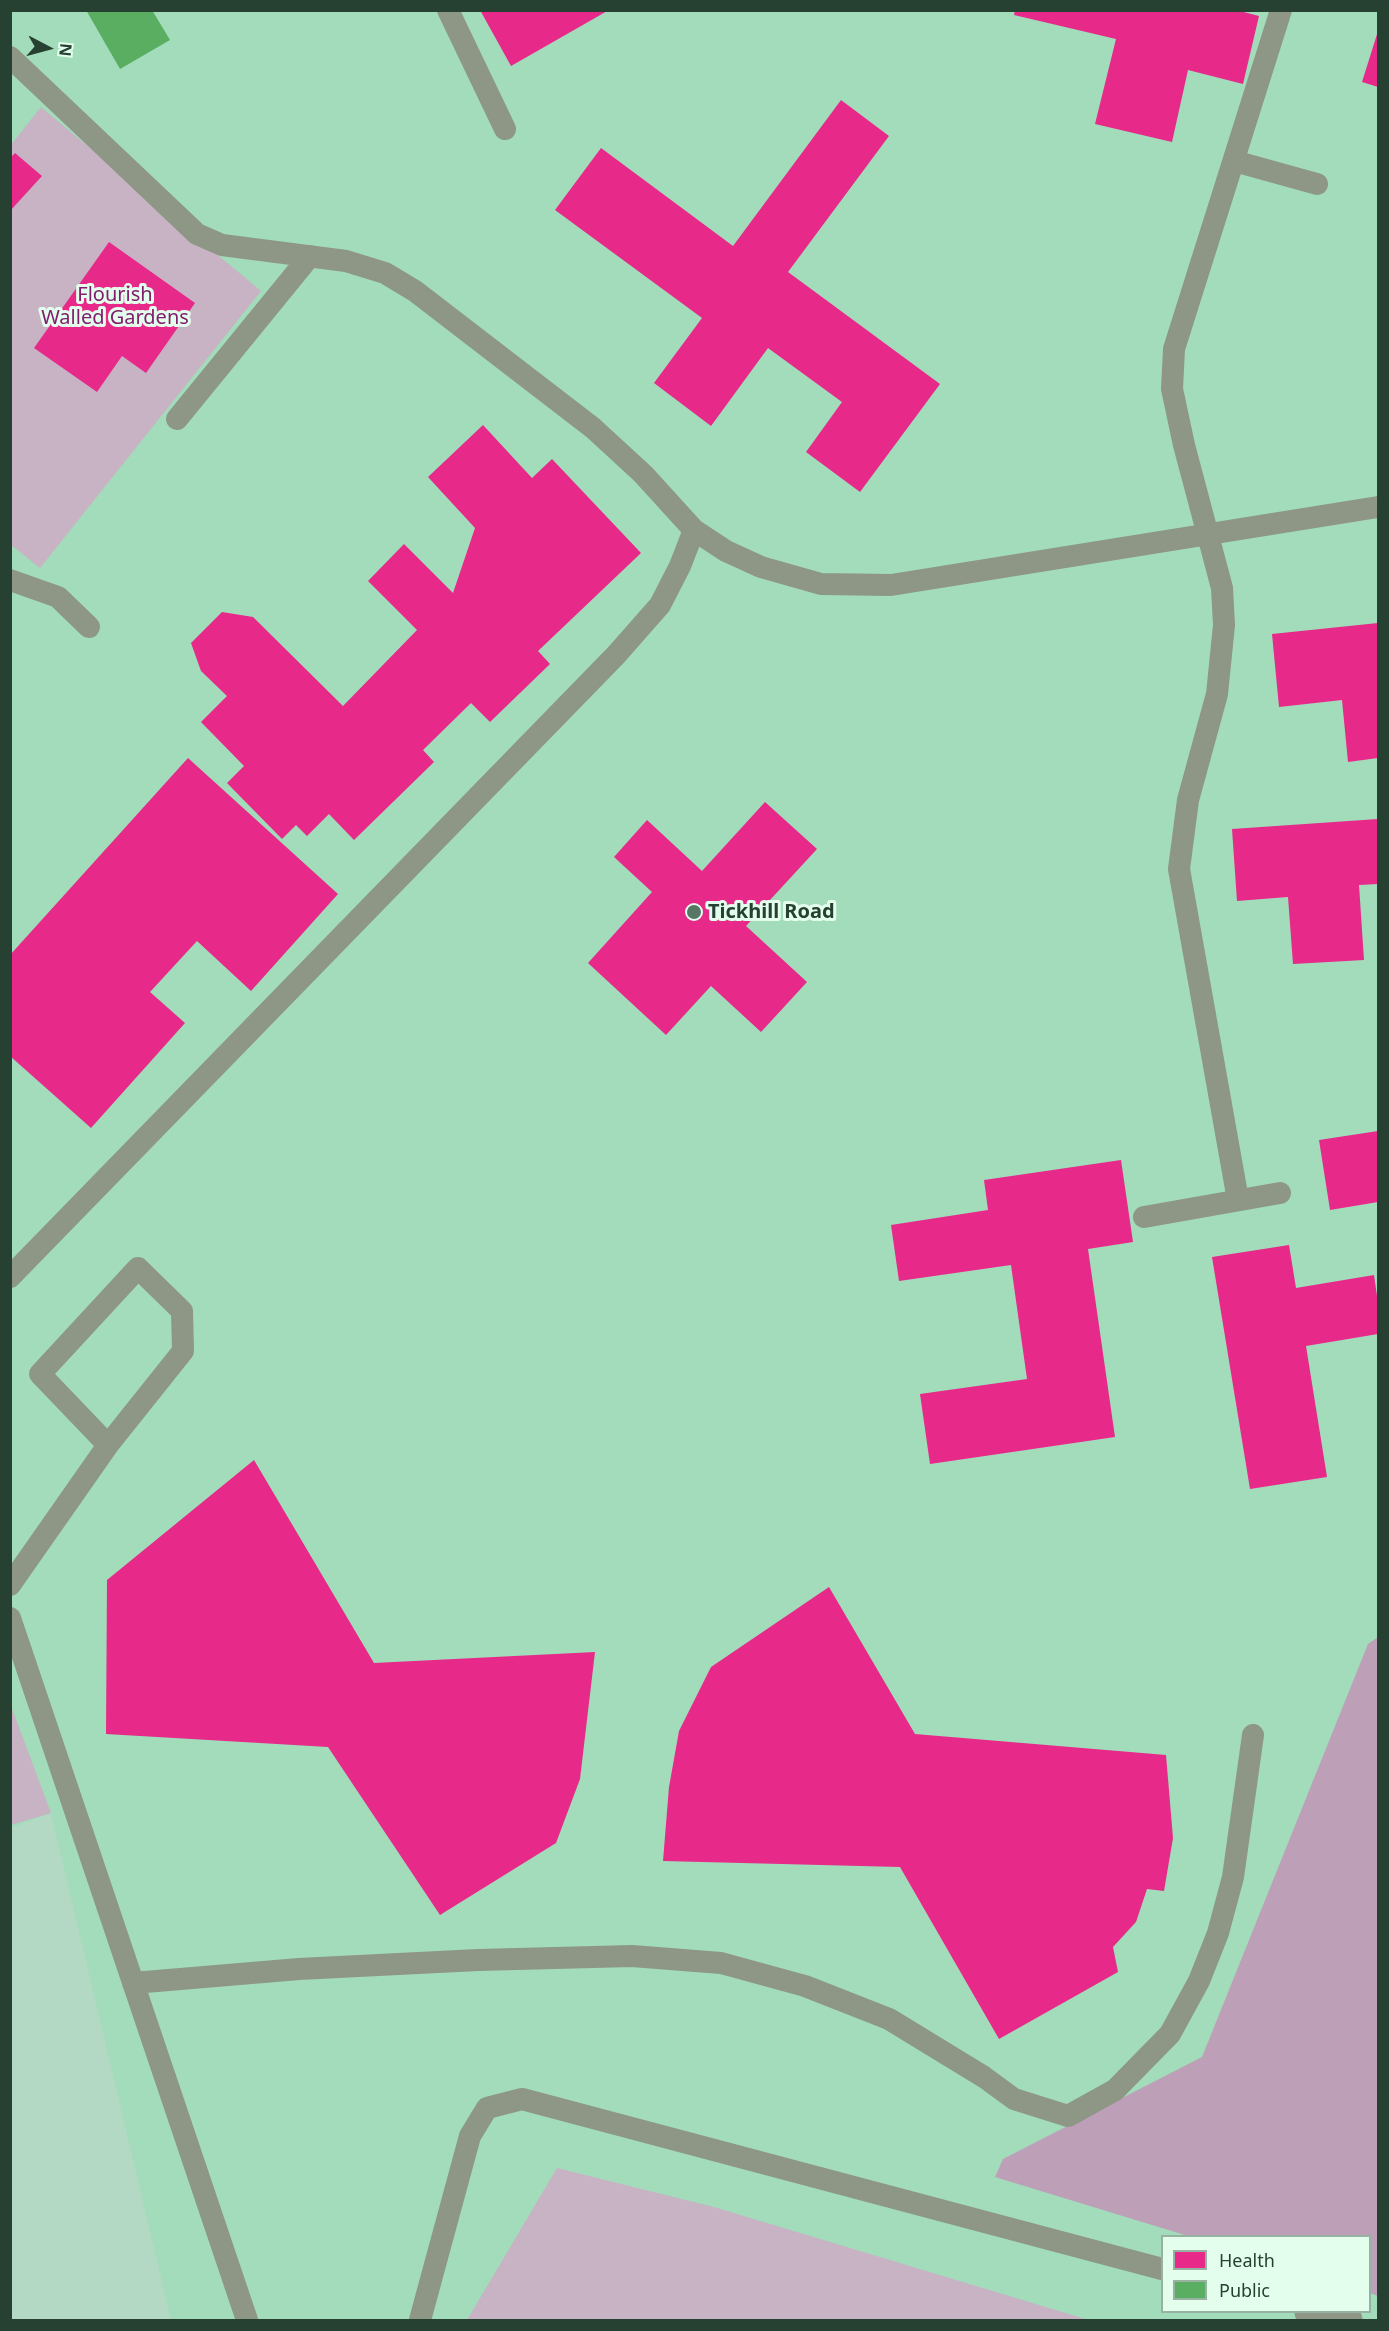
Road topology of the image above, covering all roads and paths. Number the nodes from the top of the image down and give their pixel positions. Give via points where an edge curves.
1 (448, 10) edge
2 (1281, 10) edge
3 (10, 57) edge
4 (505, 129) dead end
5 (1234, 161) junction
6 (1317, 184) dead end
7 (310, 256) junction
8 (177, 419) dead end
9 (1378, 507) edge
10 (694, 530) junction
11 (1210, 533) junction
12 (10, 580) edge
13 (89, 627) dead end
14 (1280, 1193) dead end
15 (1238, 1200) junction
16 (1144, 1217) dead end
17 (10, 1277) edge
18 (108, 1444) junction
19 (10, 1585) edge
20 (10, 1618) edge
21 (1253, 1735) dead end
22 (134, 1983) junction
23 (1161, 2269) edge
24 (1315, 2313) edge
25 (247, 2320) edge
26 (420, 2320) edge
27 (1346, 2320) edge

1 - 4 lane
2 - 5 lane
3 - 7 lane via 197,234 222,245
5 - 6 lane
5 - 11 lane via 1174,349 1172,388
7 - 8 lane
7 - 10 lane via 346,261 385,273 415,291 593,428 643,474
9 - 11 lane
10 - 11 lane via 726,551 762,567 821,584 891,585
10 - 17 lane via 660,605 616,655
11 - 15 lane via 1222,588 1222,656 1217,694 1188,800 1179,868
12 - 13 lane via 58,597
14 - 15 lane
15 - 16 lane
18 - 18 lane via 183,1351 182,1311 138,1268 40,1374
18 - 19 lane
20 - 22 lane
21 - 22 lane via 1233,1877 1218,1933 1199,1981 1170,2034 1115,2091 1068,2116 1014,2099 889,2019 806,1986 721,1963 632,1956 478,1960 298,1969
22 - 25 lane
23 - 26 lane via 522,2098 487,2108 470,2136
24 - 27 street

